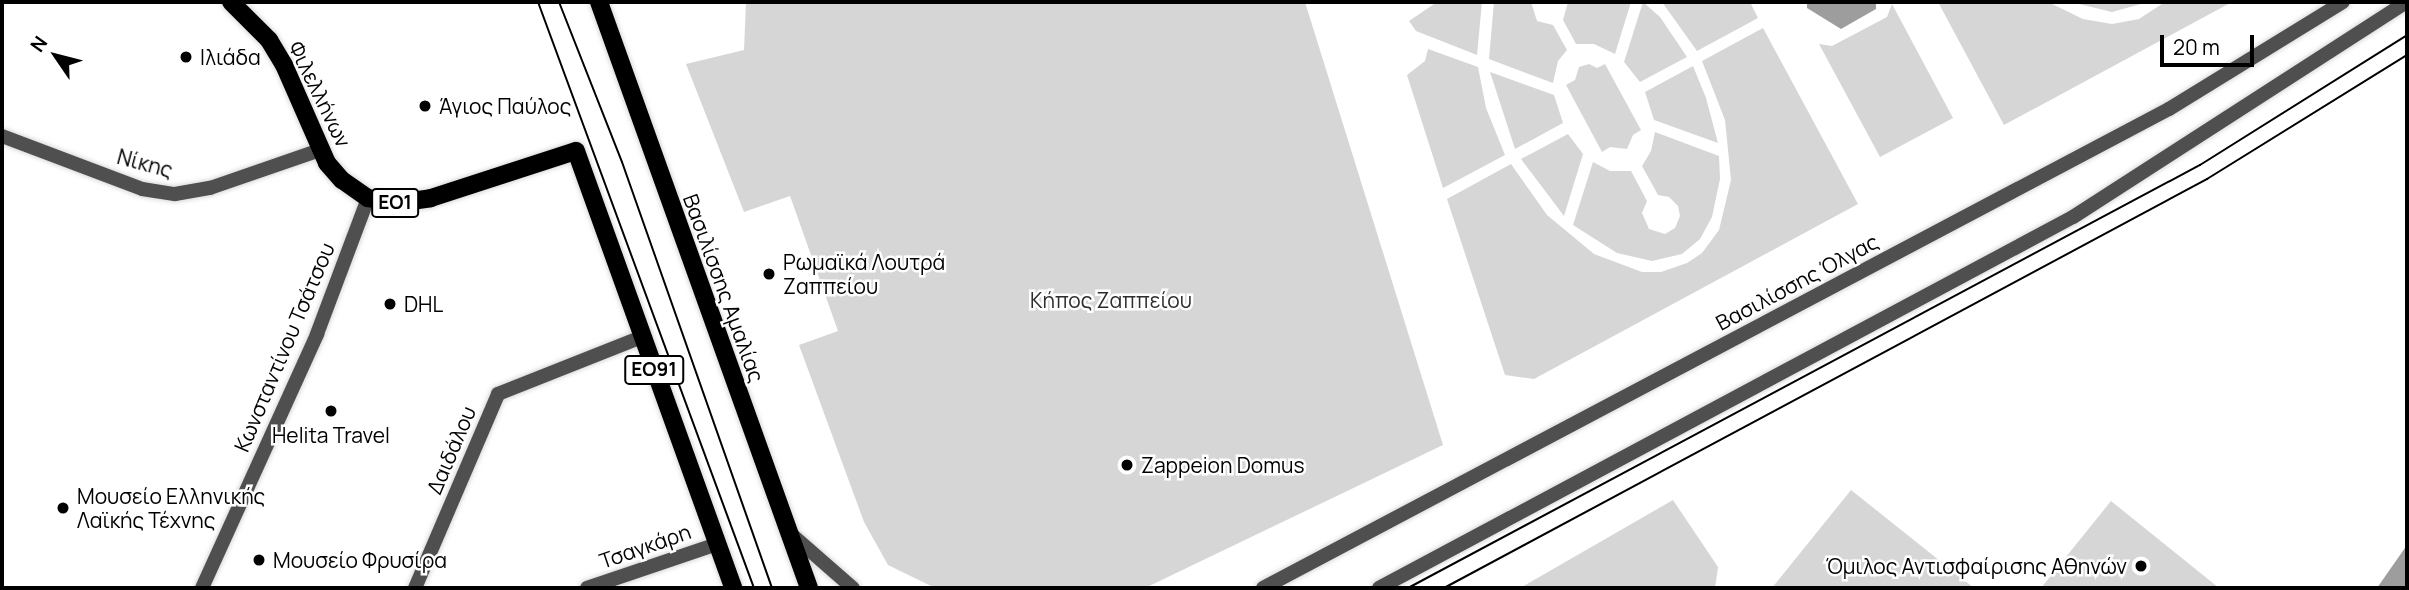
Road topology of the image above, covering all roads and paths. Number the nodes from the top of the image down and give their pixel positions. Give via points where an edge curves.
1 (231, 2) edge
2 (599, 2) edge
3 (2343, 2) edge
4 (2406, 2) edge
5 (2, 136) edge
6 (320, 150) junction
7 (576, 152) joint
8 (368, 198) junction
9 (642, 337) junction
10 (788, 531) junction
11 (717, 544) junction
12 (202, 588) edge
13 (415, 588) edge
14 (587, 588) edge
15 (733, 588) edge
16 (809, 588) edge
17 (853, 588) edge
18 (1263, 588) edge
19 (1380, 588) edge

1 - 6 main road, Φιλελλήνων / ΕΟ1 via 269,40
2 - 10 main road, Βασιλίσσης Αμαλίας
3 - 18 street, Βασιλίσσης Όλγας via 2169,109
4 - 19 street via 2073,217
5 - 6 street, Νίκης via 142,189 175,194 210,188
6 - 8 main road, Φιλελλήνων / ΕΟ1 via 342,180
7 - 8 main road, Φιλελλήνων / ΕΟ1 via 431,198 397,203
7 - 9 main road, ΕΟ91
8 - 12 street, Κωνσταντίνου Τσάτσου via 317,334
9 - 11 main road, ΕΟ91
9 - 13 street, Δαιδάλου via 498,394
10 - 16 main road, Βασιλίσσης Αμαλίας
10 - 17 street
11 - 14 street, Τσαγκάρη
11 - 15 main road, ΕΟ91

